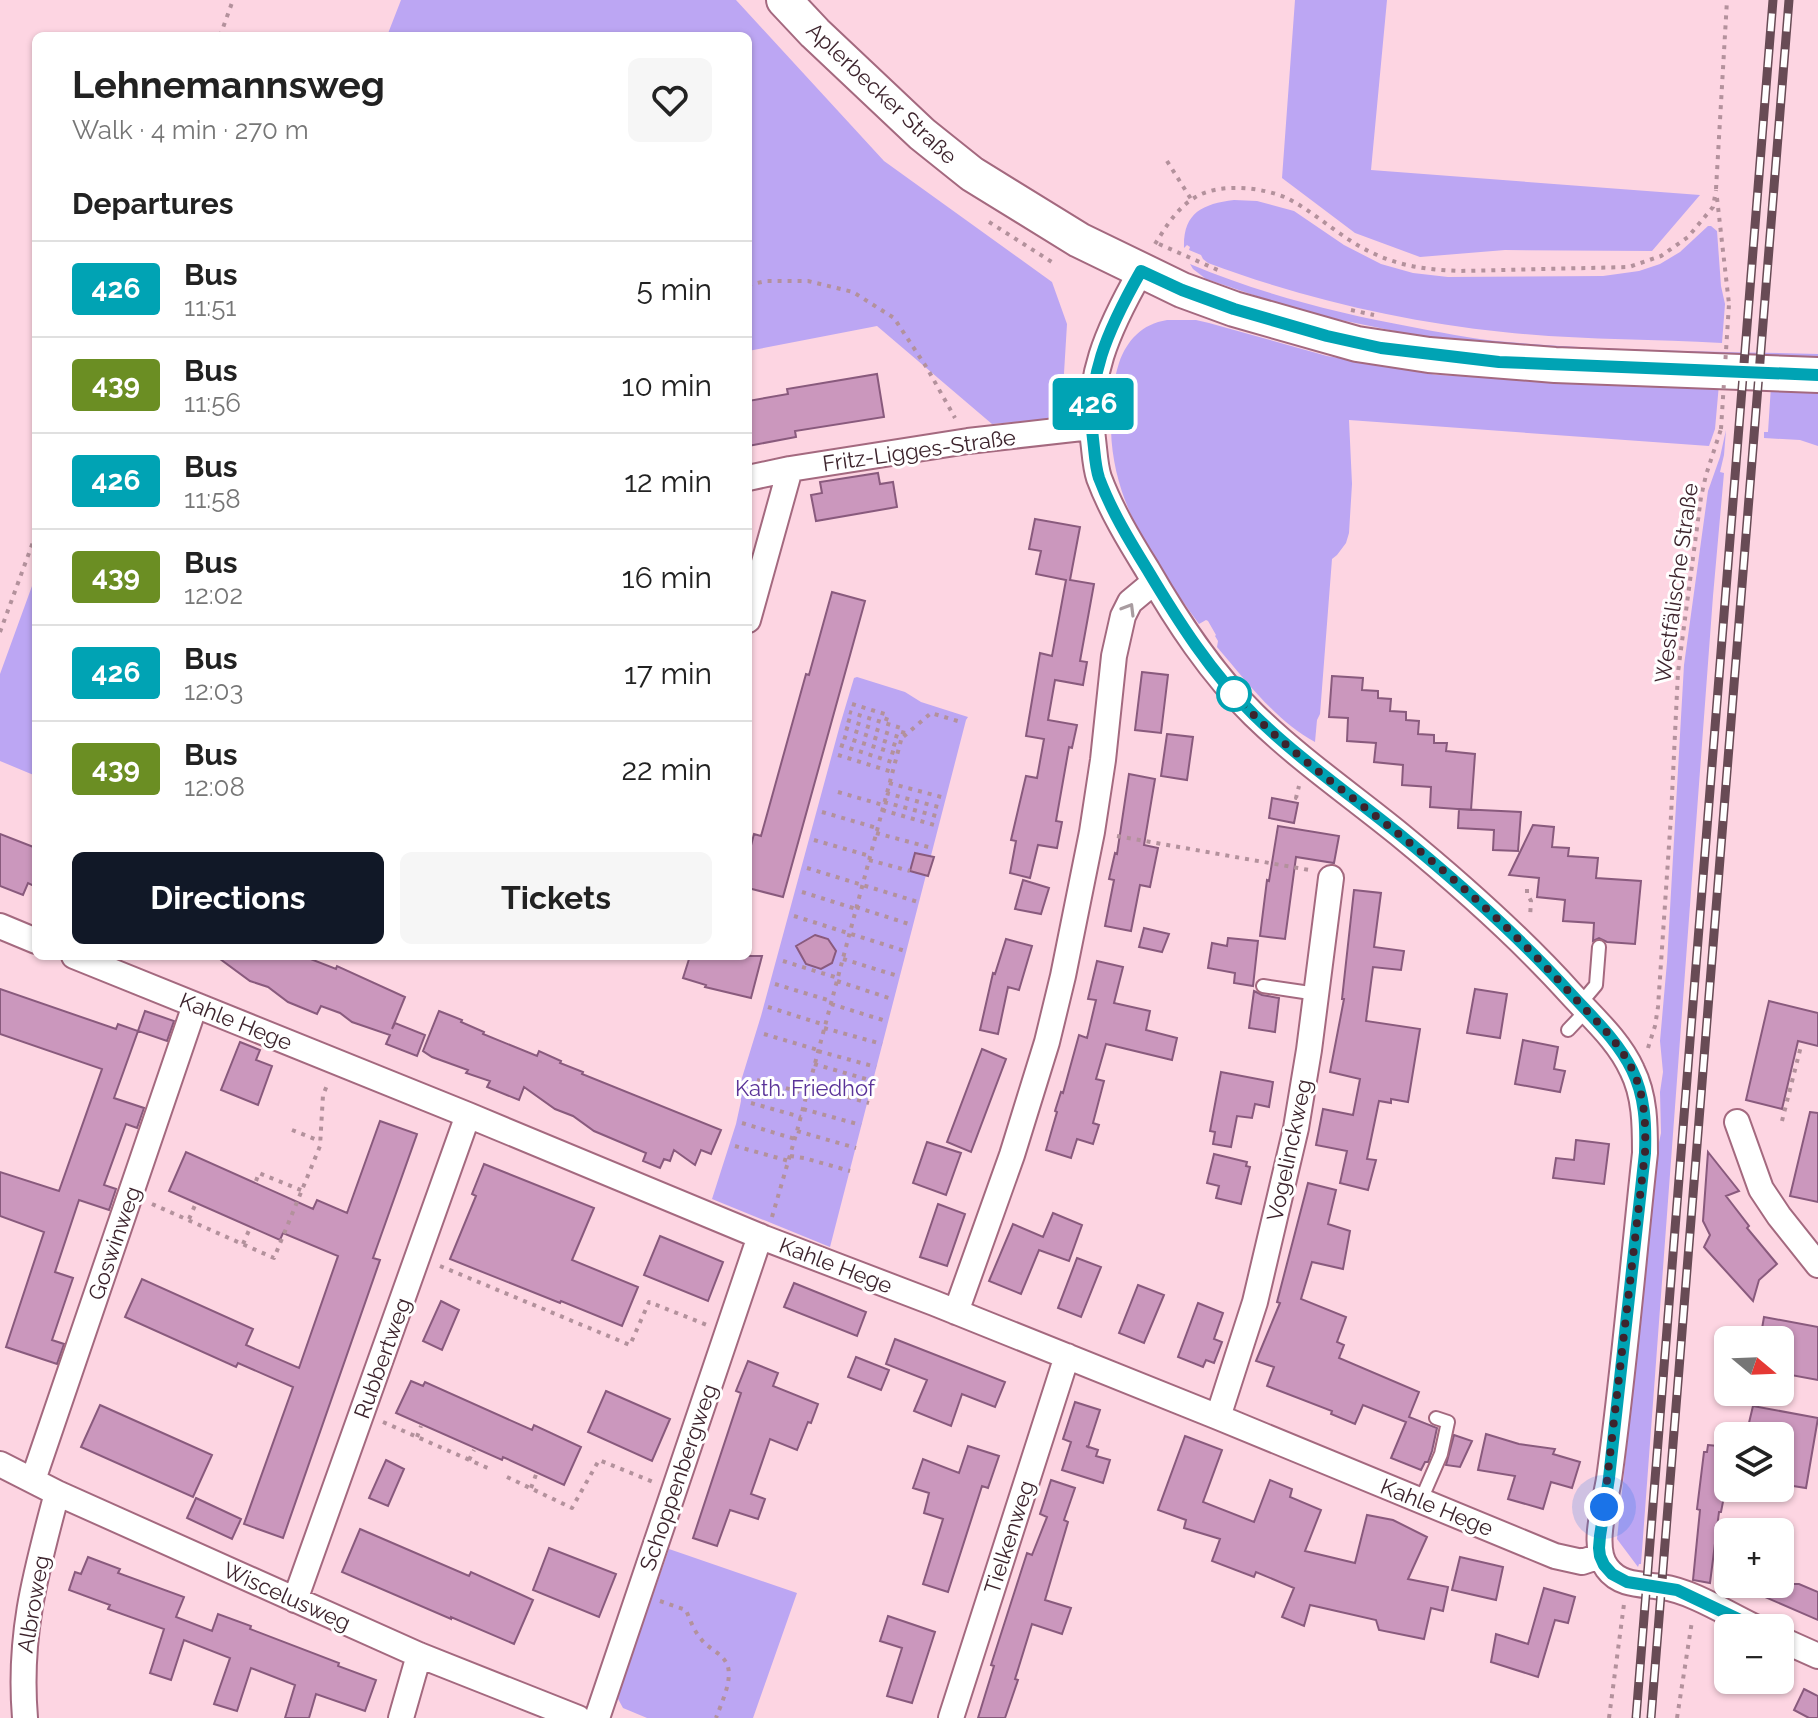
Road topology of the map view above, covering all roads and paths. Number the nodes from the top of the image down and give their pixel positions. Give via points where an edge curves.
1 (233, 0) edge
2 (784, 0) edge
3 (1727, 0) edge
4 (221, 32) edge
5 (1167, 161) dead end
6 (1716, 190) junction
7 (1191, 199) junction
8 (1148, 257) junction
9 (1223, 272) dead end
10 (752, 284) edge
11 (1348, 309) dead end
12 (1375, 315) dead end
13 (1713, 347) dead end
14 (1728, 347) dead end
15 (1818, 375) edge
16 (1091, 427) junction
17 (968, 441) junction
18 (790, 469) junction
19 (752, 477) edge
20 (32, 545) edge
21 (1154, 582) junction
22 (752, 606) edge
23 (0, 632) edge
24 (852, 704) dead end
25 (849, 712) dead end
26 (847, 720) dead end
27 (961, 722) dead end
28 (885, 723) junction
29 (845, 728) dead end
30 (843, 737) dead end
31 (902, 738) junction
32 (840, 745) dead end
33 (899, 746) junction
34 (897, 754) junction
35 (838, 755) dead end
36 (895, 763) junction
37 (892, 772) junction
38 (889, 783) junction
39 (1300, 785) dead end
40 (838, 792) dead end
41 (886, 793) junction
42 (945, 798) dead end
43 (1297, 798) dead end
44 (883, 806) junction
45 (942, 808) dead end
46 (822, 812) dead end
47 (940, 817) dead end
48 (938, 826) dead end
49 (877, 831) junction
50 (1092, 832) junction
51 (814, 840) dead end
52 (932, 848) dead end
53 (869, 858) junction
54 (807, 868) dead end
55 (910, 871) dead end
56 (1331, 878) joint
57 (862, 885) junction
58 (802, 892) dead end
59 (918, 902) dead end
60 (856, 908) junction
61 (794, 916) dead end
62 (912, 925) dead end
63 (0, 926) edge
64 (849, 933) junction
65 (32, 939) edge
66 (1599, 947) dead end
67 (905, 951) dead end
68 (843, 959) junction
69 (84, 960) edge
70 (783, 961) dead end
71 (898, 976) dead end
72 (837, 980) junction
73 (775, 984) dead end
74 (1263, 986) dead end
75 (1317, 994) junction
76 (892, 999) dead end
77 (831, 1003) junction
78 (195, 1005) junction
79 (768, 1007) dead end
80 (1583, 1007) junction
81 (886, 1021) dead end
82 (825, 1026) junction
83 (1568, 1030) dead end
84 (764, 1034) dead end
85 (882, 1044) dead end
86 (1801, 1046) dead end
87 (818, 1050) junction
88 (337, 1062) junction
89 (814, 1064) junction
90 (876, 1067) dead end
91 (1633, 1071) junction
92 (757, 1080) dead end
93 (873, 1081) dead end
94 (809, 1086) junction
95 (807, 1094) junction
96 (751, 1103) dead end
97 (869, 1103) dead end
98 (803, 1109) junction
99 (468, 1115) junction
100 (801, 1117) junction
101 (1782, 1121) dead end
102 (1737, 1122) dead end
103 (742, 1123) dead end
104 (861, 1125) dead end
105 (292, 1130) dead end
106 (797, 1131) junction
107 (795, 1139) junction
108 (320, 1141) junction
109 (735, 1146) dead end
110 (856, 1148) dead end
111 (790, 1159) junction
112 (850, 1171) dead end
113 (256, 1181) dead end
114 (303, 1191) junction
115 (196, 1203) dead end
116 (156, 1206) dead end
117 (188, 1220) junction
118 (250, 1228) dead end
119 (762, 1237) junction
120 (243, 1244) junction
121 (418, 1257) junction
122 (1818, 1265) edge
123 (477, 1272) dead end
124 (474, 1280) junction
125 (531, 1294) dead end
126 (528, 1303) junction
127 (956, 1312) junction
128 (727, 1334) junction
129 (1067, 1356) junction
130 (362, 1413) junction
131 (1218, 1417) junction
132 (1436, 1418) dead end
133 (421, 1426) dead end
134 (417, 1437) junction
135 (474, 1450) dead end
136 (469, 1460) junction
137 (0, 1464) edge
138 (490, 1469) dead end
139 (537, 1472) dead end
140 (507, 1477) dead end
141 (33, 1480) junction
142 (531, 1488) junction
143 (674, 1490) junction
144 (57, 1493) junction
145 (1421, 1500) junction
146 (1600, 1556) junction
147 (639, 1594) junction
148 (1697, 1599) junction
149 (295, 1600) junction
150 (1624, 1601) dead end
151 (1728, 1614) edge
152 (1794, 1645) edge
153 (419, 1655) junction
154 (1818, 1656) edge
155 (25, 1718) edge
156 (401, 1718) edge
157 (578, 1718) edge
158 (597, 1718) edge
159 (716, 1718) edge
160 (951, 1718) edge
161 (1609, 1718) edge
162 (1677, 1718) edge

1 - 4 path
2 - 8 main road, Aplerbecker Straße via 922,134 972,174 1064,233
3 - 6 path, Westfälische Straße
5 - 7 path
6 - 7 path via 1713,207 1688,237 1661,256 1629,267 1486,271 1414,267 1379,256 1347,241 1288,199 1251,187
6 - 91 path, Westfälische Straße, bridge via 1729,304 1721,429 1701,497 1681,645 1658,1007 1647,1052
7 - 8 path via 1173,216
8 - 9 path
8 - 15 main road, Aplerbecker Straße via 1182,290 1381,348 1499,362
8 - 16 street via 1103,348
10 - 17 path via 808,281 853,292 894,318
11 - 12 path
13 - 14 path
16 - 17 street, Fritz-Ligges-Straße
16 - 21 street via 1098,476
17 - 18 street, Fritz-Ligges-Straße
18 - 19 street, Fritz-Ligges-Straße
18 - 22 street
20 - 23 path
50 -> 21 street via 1116,644 1130,602
21 - 80 street via 1213,670 1255,716 1489,911
24 - 28 path via 888,715
25 - 28 path
26 - 31 path
27 - 31 path via 931,713
28 - 31 path via 904,729
29 - 33 path
30 - 34 path
31 - 33 path
32 - 36 path
33 - 34 path
34 - 36 path
35 - 37 path
36 - 37 path
37 - 38 path
38 - 41 path
38 - 42 path
39 - 43 path
40 - 44 path
41 - 44 path
41 - 45 path
44 - 47 path
44 - 48 path
44 - 49 path
46 - 49 path
49 - 52 path
49 - 53 path
50 - 56 path
50 - 127 street via 1047,1042
51 - 53 path
53 - 55 path
53 - 57 path
54 - 57 path
56 - 75 street, Vogelinckweg
57 - 59 path
57 - 60 path
58 - 60 path
60 - 62 path
60 - 64 path
61 - 64 path
63 - 65 street
64 - 67 path
64 - 68 path
66 - 80 lane via 1596,985
68 - 71 path
68 - 72 path
69 - 78 street, Kahle Hege
70 - 72 path
72 - 76 path
72 - 77 path
73 - 77 path
74 - 75 lane
75 - 131 street, Vogelinckweg via 1282,1193
77 - 81 path
77 - 82 path
78 - 88 street, Kahle Hege
78 - 141 street, Goswinweg
79 - 82 path
80 - 83 lane
80 - 91 street
82 - 85 path
82 - 87 path
84 - 87 path
86 - 101 path
87 - 89 path
87 - 90 path
88 - 99 street, Kahle Hege
88 - 108 path via 323,1095
89 - 93 path
89 - 94 path
91 - 146 street via 1643,1109 1645,1153
92 - 95 path
94 - 95 path
94 - 97 path
95 - 98 path
96 - 100 path
98 - 100 path
98 - 104 path
99 - 119 street, Kahle Hege
99 - 121 street, Rubbertweg
100 - 106 path
102 - 122 street via 1761,1189
103 - 107 path
105 - 108 path
106 - 107 path
106 - 110 path
107 - 111 path
108 - 114 path
109 - 111 path
111 - 112 path
111 - 119 path
113 - 114 path via 259,1173
114 - 120 path via 274,1258
115 - 117 path
116 - 117 path
117 - 120 path
118 - 120 path
119 - 127 street, Kahle Hege
119 - 128 street, Schoppenbergweg
121 - 124 path
121 - 130 street, Rubbertweg
123 - 124 path
124 - 126 path
125 - 126 path
126 - 128 path via 630,1345 649,1302
127 - 129 street, Kahle Hege
128 - 143 street, Schoppenbergweg
129 - 131 street, Kahle Hege
129 - 160 street, Tielkenweg
130 - 134 path
130 - 149 street, Rubbertweg
131 - 145 street, Kahle Hege
132 - 145 lane via 1448,1422
133 - 134 path
134 - 136 path
135 - 136 path
136 - 138 path
137 - 141 street, Wiscelusweg
139 - 142 path
140 - 142 path
141 - 144 street, Wiscelusweg
142 - 143 path via 572,1508 599,1460
143 - 147 street, Schoppenbergweg
144 - 149 street, Wiscelusweg
144 - 155 street, Albroweg via 25,1633
145 - 146 street, Kahle Hege via 1555,1556 1582,1562
146 - 148 street via 1612,1574 1627,1582 1677,1590
147 - 158 street, Schoppenbergweg
147 - 159 path via 686,1610 698,1636 728,1666
148 - 151 street
148 - 162 path
149 - 153 street, Wiscelusweg
150 - 161 path
152 - 154 street
153 - 156 street
153 - 157 street, Wiscelusweg

